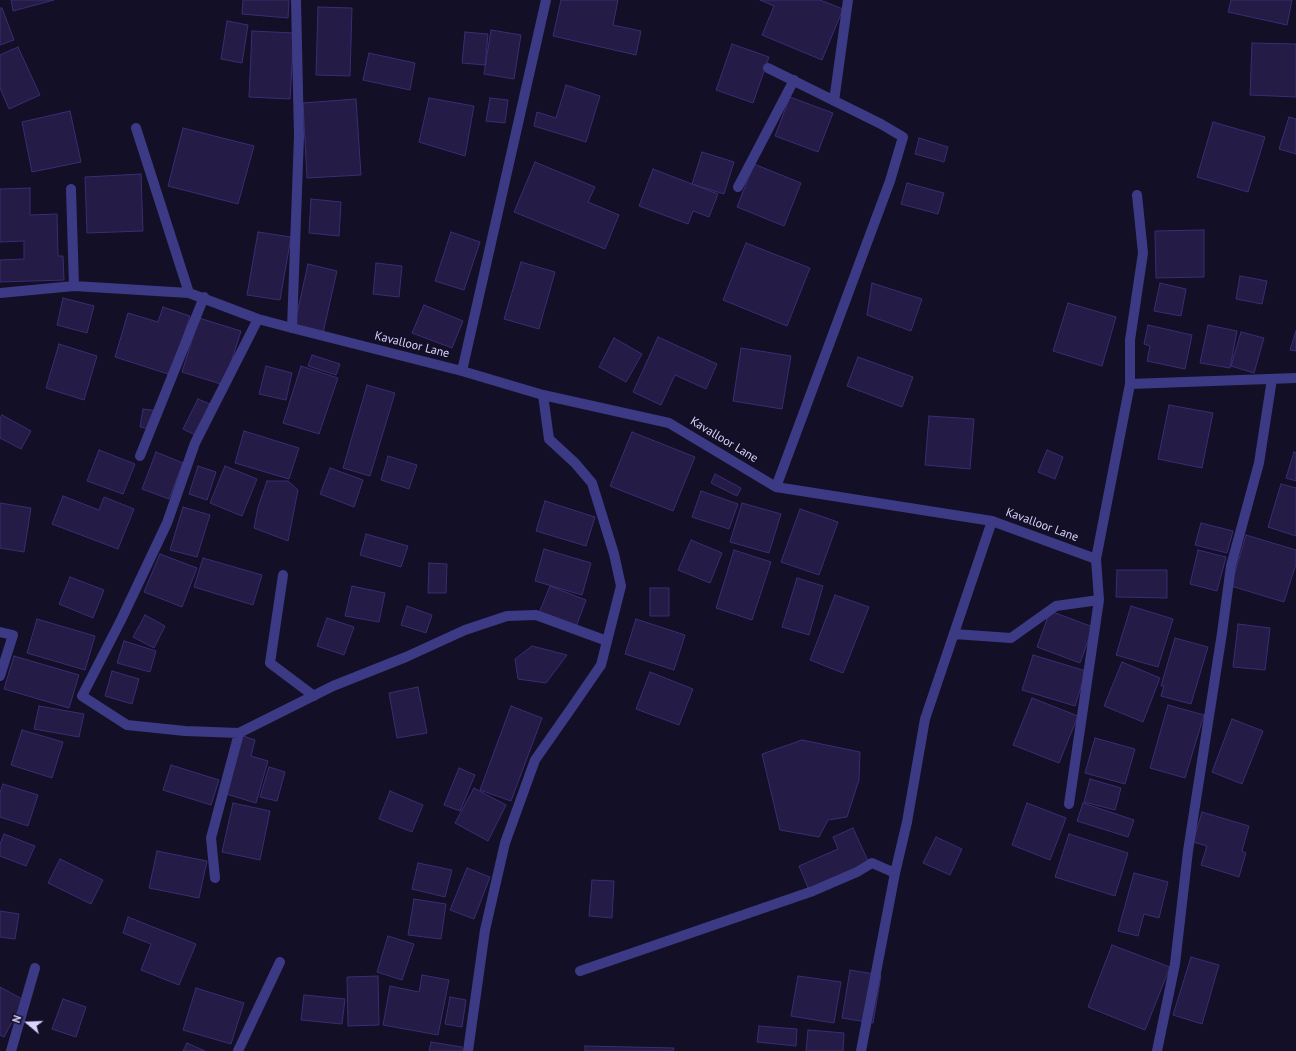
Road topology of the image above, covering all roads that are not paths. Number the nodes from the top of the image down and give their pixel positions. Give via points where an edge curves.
1 (296, 0) edge
2 (546, 0) edge
3 (848, 0) edge
4 (768, 68) dead end
5 (794, 80) junction
6 (834, 101) junction
7 (136, 128) dead end
8 (738, 187) dead end
9 (71, 189) dead end
10 (1137, 196) dead end
11 (74, 286) junction
12 (0, 293) edge
13 (189, 293) junction
14 (204, 298) junction
15 (258, 319) junction
16 (292, 328) junction
17 (462, 370) junction
18 (1296, 378) edge
19 (1272, 379) junction
20 (1130, 384) junction
21 (543, 396) junction
22 (140, 456) dead end
23 (776, 487) junction
24 (992, 521) junction
25 (1096, 559) junction
26 (283, 575) dead end
27 (1099, 600) junction
28 (0, 632) edge
29 (954, 634) junction
30 (607, 641) junction
31 (0, 676) edge
32 (314, 696) junction
33 (240, 733) junction
34 (1069, 804) dead end
35 (895, 873) junction
36 (215, 878) dead end
37 (280, 962) dead end
38 (35, 968) dead end
39 (580, 971) dead end
40 (11, 1051) edge
41 (238, 1051) edge
42 (468, 1051) edge
43 (861, 1051) edge
44 (1157, 1051) edge

1 - 16 street via 299,136
2 - 17 street
3 - 6 street
4 - 5 street
5 - 6 street
5 - 8 street
6 - 23 street via 903,137 890,181
7 - 13 street
9 - 11 street
10 - 20 street via 1143,253 1130,340
11 - 12 street, Kavalloor Lane
11 - 13 street, Kavalloor Lane
13 - 14 street, Kavalloor Lane
14 - 15 street, Kavalloor Lane
14 - 22 street
15 - 16 street, Kavalloor Lane
15 - 33 street via 205,423 167,523 82,696 127,725
16 - 17 street, Kavalloor Lane
17 - 21 street, Kavalloor Lane
18 - 19 street
19 - 20 street
19 - 44 street via 1259,463 1231,566 1188,851 1175,964
20 - 25 street
21 - 23 street, Kavalloor Lane via 669,423
21 - 30 street via 549,440 575,463 592,483 614,554 621,586
23 - 24 street, Kavalloor Lane
24 - 25 street, Kavalloor Lane
24 - 29 street
25 - 27 street
26 - 32 street via 270,663
27 - 29 street via 1056,606 1011,638
27 - 34 street
28 - 31 street via 13,635
29 - 35 street via 925,718 907,822
30 - 32 street via 536,615 507,616 465,630
30 - 42 street via 601,665 535,760 505,843 485,930
32 - 33 street
33 - 36 street via 211,838
35 - 39 street via 872,863 861,871 813,892
35 - 43 street
37 - 41 street
38 - 40 street

